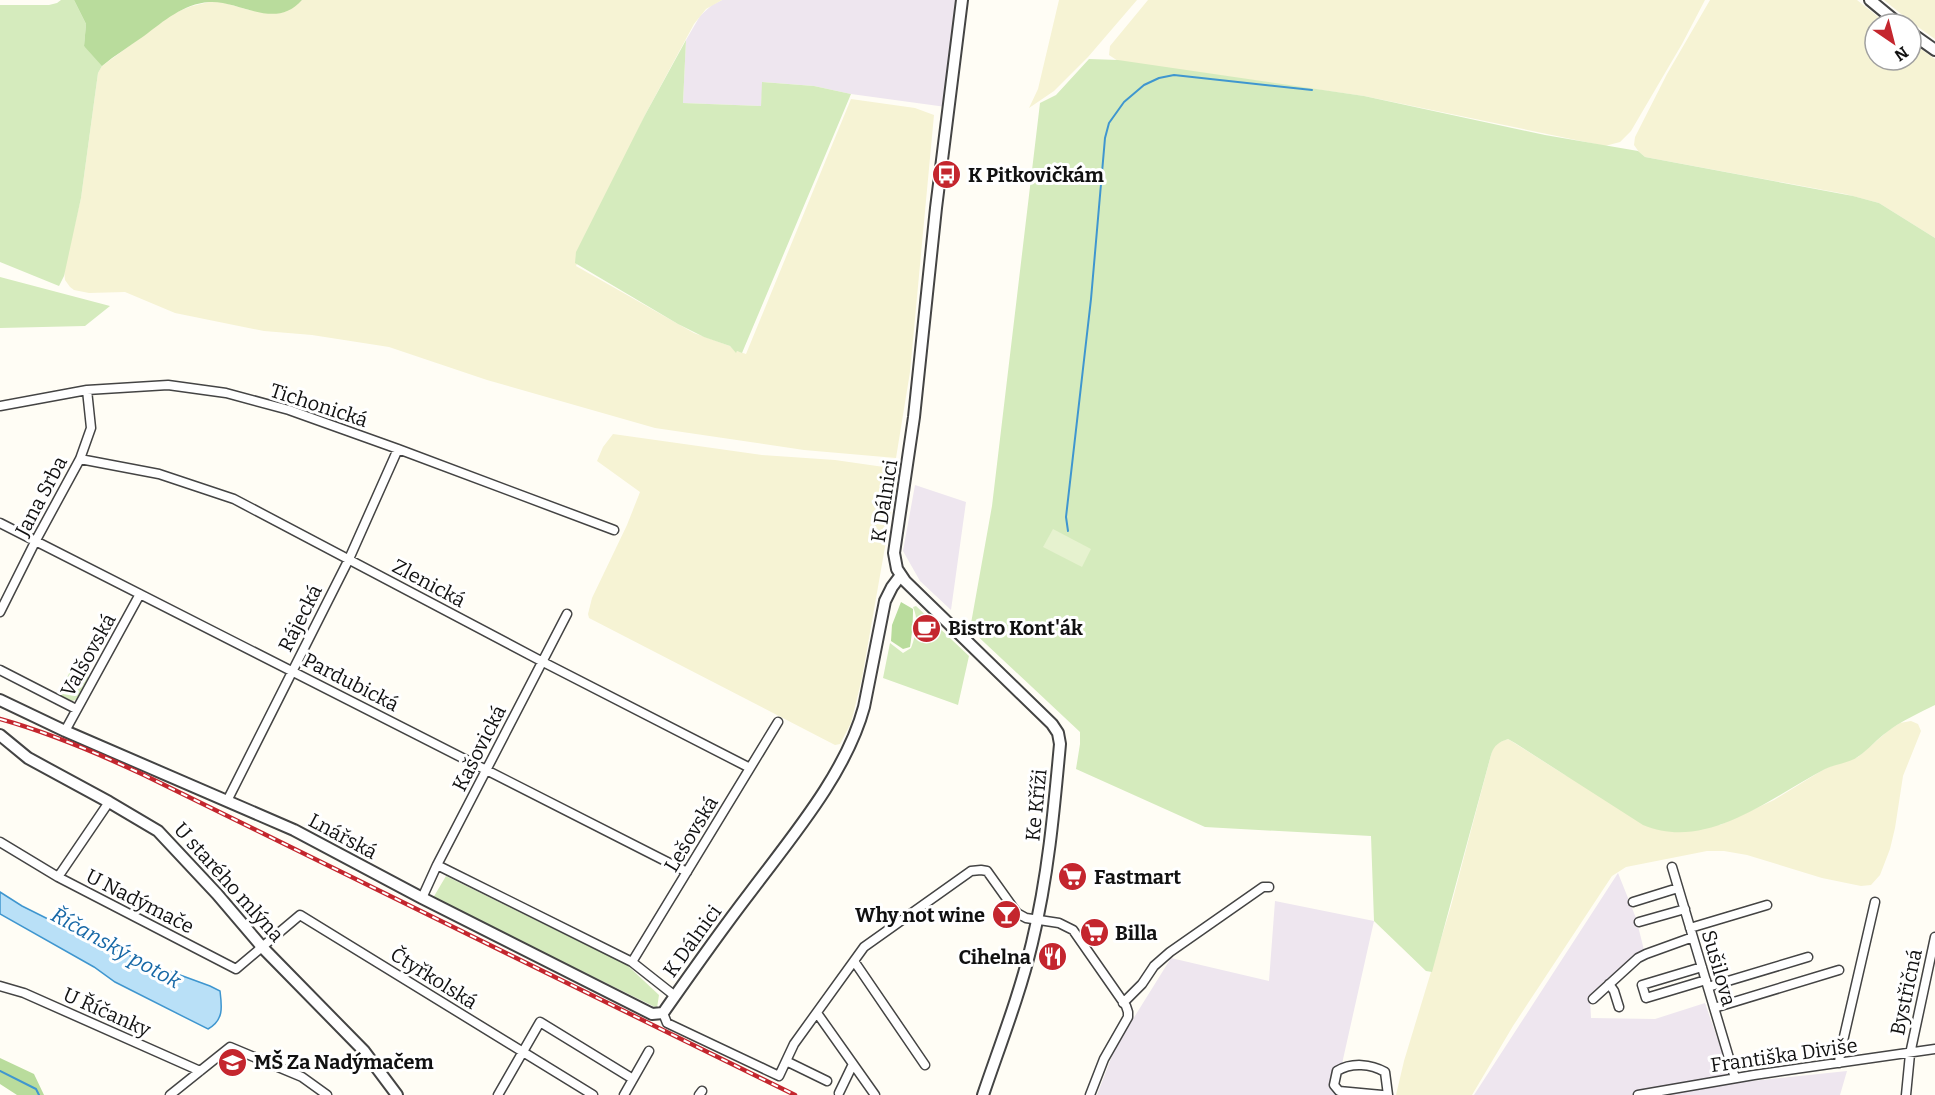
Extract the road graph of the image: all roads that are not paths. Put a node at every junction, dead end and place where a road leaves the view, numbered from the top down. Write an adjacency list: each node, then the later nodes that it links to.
1 (962, 0): 12 (street, K Dálnici)
2 (1870, 0): 3 (street)
3 (1884, 12)
4 (87, 390): 5 (street, Tichonická); 6 (street, Tichonická); 7 (street, Jana Srba)
5 (0, 406)
6 (398, 449): 9 (street, Tichonická); 11 (street, Rájecká)
7 (80, 459): 10 (street, Jana Srba); 11 (street, Zlenická)
8 (0, 522): 10 (street, Pardubická)
9 (614, 530)
10 (36, 540): 13 (street, Pardubická); 14 (street, Jana Srba)
11 (349, 559): 16 (street, Zlenická); 18 (street, Rájecká)
12 (901, 575): 40 (street, Ke Kříži); 54 (street, K Dálnici)
13 (140, 594): 18 (street, Pardubická); 20 (street, Valšovská)
14 (0, 612)
15 (567, 614): 16 (street, Kašovická)
16 (543, 662): 24 (street, Zlenická); 25 (street, Kašovická)
17 (0, 670): 20 (street)
18 (291, 671): 25 (street, Pardubická); 26 (street, Rájecká)
19 (0, 700): 22 (street, Lnářská)
20 (76, 709): 22 (street, Valšovská)
21 (778, 722): 24 (street, Lešovská)
22 (64, 731): 26 (street, Lnářská)
23 (0, 735): 27 (street, U starého mlýna)
24 (750, 768): 31 (street, Lešovská)
25 (487, 770): 29 (street, Kašovická); 31 (street, Pardubická)
26 (227, 801): 35 (street, Lnářská)
27 (109, 802): 32 (street); 45 (street, U starého mlýna)
28 (0, 842): 32 (street, U Nadýmače)
29 (437, 865): 35 (street, Kašovická); 48 (street)
30 (1672, 867): 34 (street, Sušilova)
31 (687, 872): 48 (street, Lešovská)
32 (58, 877): 45 (street, U Nadýmače)
33 (1269, 887): 56 (street)
34 (1678, 888): 36 (street); 39 (street, Sušilova)
35 (422, 898): 59 (street, Lnářská)
36 (1633, 902)
37 (1875, 902): 66 (street)
38 (1767, 905): 42 (street)
39 (1685, 909): 41 (street); 42 (street, Sušilova)
40 (1038, 920): 47 (street); 56 (street); 81 (street, Ke Kříži)
41 (1639, 922)
42 (1690, 928): 43 (street, Sušilova)
43 (1693, 937): 49 (street, Sušilova); 51 (street)
44 (1935, 937): 64 (street, Bystřičná)
45 (263, 948): 63 (street, Čtyřkolská); 76 (street, U starého mlýna)
46 (1808, 957): 52 (street)
47 (854, 961): 60 (street); 68 (street)
48 (632, 962): 54 (street)
49 (1702, 967): 52 (street, Sušilova); 52 (street)
50 (1839, 970): 58 (street)
51 (1609, 984): 55 (street); 57 (street)
52 (1707, 984): 58 (street, Sušilova)
53 (0, 986): 69 (street, U Říčanky)
54 (675, 996): 59 (street, K Dálnici)
55 (1593, 999)
56 (1123, 1003): 82 (street)
57 (1619, 1007)
58 (1714, 1008): 70 (street, Sušilova)
59 (663, 1013): 65 (street)
60 (817, 1013): 65 (street); 67 (street)
61 (1935, 1049): 64 (street, Františka Diviše)
62 (649, 1051): 71 (street)
63 (522, 1052): 71 (street); 77 (street); 78 (street, Čtyřkolská)
64 (1910, 1054): 66 (street, Františka Diviše); 86 (street, Bystřičná)
65 (786, 1061): 72 (street)
66 (1839, 1063): 70 (street, Františka Diviše)
67 (853, 1065): 73 (street); 80 (street)
68 (925, 1065)
69 (200, 1071): 74 (street); 75 (street)
70 (1735, 1078): 85 (street, Františka Diviše)
71 (633, 1079): 79 (street)
72 (827, 1081)
73 (839, 1093)
74 (170, 1095)
75 (327, 1095)
76 (397, 1095)
77 (498, 1095)
78 (593, 1095)
79 (624, 1095)
80 (875, 1095)
81 (983, 1095)
82 (1090, 1095)
83 (1382, 1095): 84 (street)
84 (1388, 1095)
85 (1638, 1095)
86 (1906, 1095)

